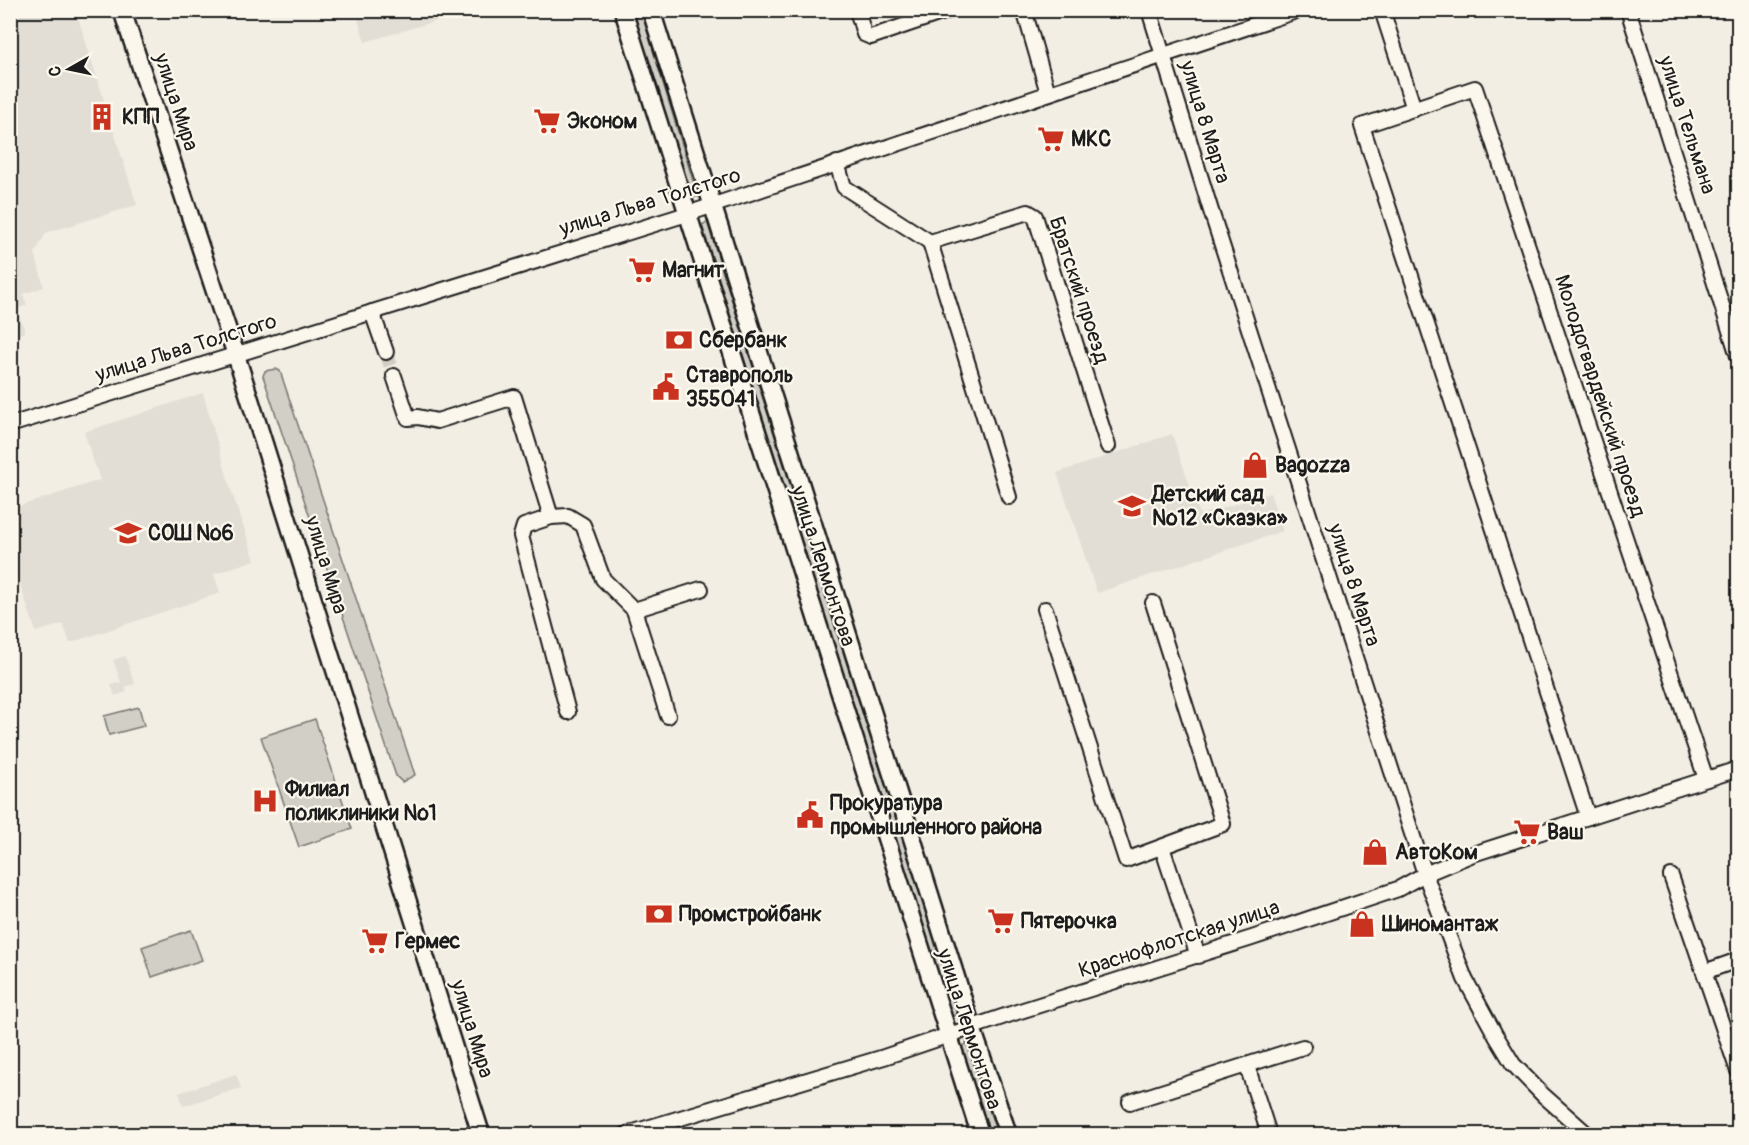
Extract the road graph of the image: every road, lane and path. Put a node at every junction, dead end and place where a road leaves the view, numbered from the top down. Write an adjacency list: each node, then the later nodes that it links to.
1 (122, 10): 20 (main road, улица Мира)
2 (623, 10): 16 (main road, улица Лермонтова)
3 (651, 10): 15 (main road, улица Лермонтова)
4 (857, 10): 5 (street)
5 (950, 10)
6 (1024, 10): 12 (street)
7 (1149, 10): 11 (street, улица 8 Марта)
8 (1299, 10): 11 (street, улица Льва Толстого)
9 (1383, 10): 13 (street)
10 (1628, 10): 21 (street, улица Тельмана)
11 (1162, 55): 12 (street, улица Льва Толстого); 37 (street, улица 8 Марта)
12 (1048, 93): 14 (street, улица Льва Толстого)
13 (1414, 109): 34 (street, Молодогвардейский проезд); 35 (street, Молодогвардейский проезд)
14 (837, 163): 15 (street, улица Льва Толстого); 17 (street)
15 (712, 206): 16 (street, улица Льва Толстого); 42 (main road, улица Лермонтова)
16 (687, 214): 18 (street, улица Льва Толстого); 43 (main road, улица Лермонтова)
17 (930, 242): 24 (street, Братский проезд); 25 (street)
18 (372, 312): 19 (street); 20 (street, улица Льва Толстого)
19 (386, 352)
20 (236, 355): 23 (street, улица Льва Толстого); 48 (main road, улица Мира)
21 (1738, 356)
22 (394, 376): 26 (street)
23 (10, 425)
24 (1108, 446)
25 (1009, 497)
26 (551, 517): 30 (street); 31 (street)
27 (702, 589): 30 (street)
28 (1153, 603): 36 (street)
29 (1045, 609): 36 (street)
30 (634, 610): 32 (street)
31 (568, 712)
32 (668, 716)
33 (1738, 769): 34 (street, Краснофлотская улица)
34 (1706, 779): 35 (street, Краснофлотская улица)
35 (1588, 817): 37 (street, Краснофлотская улица)
36 (1162, 847): 39 (street)
37 (1425, 874): 39 (street, Краснофлотская улица); 53 (street, улица 8 Марта)
38 (1671, 876): 41 (street)
39 (1198, 956): 42 (street, Краснофлотская улица)
40 (1738, 960): 41 (street)
41 (1704, 972): 46 (street)
42 (972, 1028): 43 (street, Краснофлотская улица); 51 (main road, улица Лермонтова)
43 (947, 1035): 49 (street, Краснофлотская улица); 50 (main road, улица Лермонтова)
44 (1303, 1047): 45 (street)
45 (1247, 1066): 47 (street); 52 (street)
46 (1738, 1071)
47 (1130, 1102)
48 (482, 1134)
49 (627, 1134)
50 (980, 1134)
51 (1008, 1134)
52 (1269, 1134)
53 (1587, 1134)

